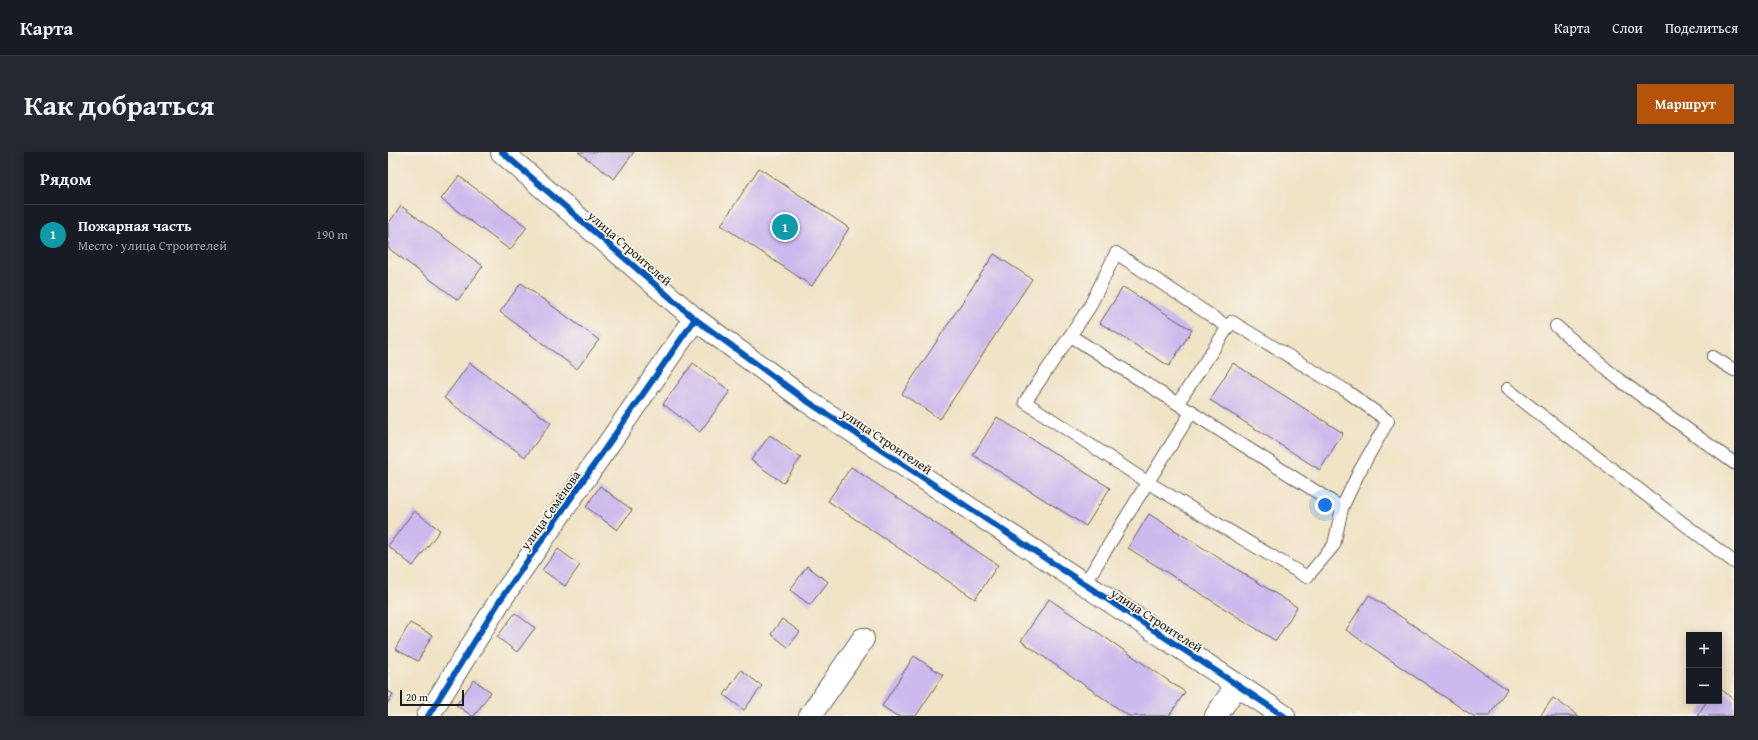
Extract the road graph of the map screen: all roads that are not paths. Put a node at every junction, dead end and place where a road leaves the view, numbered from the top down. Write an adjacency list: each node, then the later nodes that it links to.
1 (502, 152): 2 (street, улица Строителей)
2 (695, 319): 15 (street, улица Строителей); 18 (street, улица Семёнова)
3 (1556, 326): 11 (lane)
4 (1228, 327): 5 (lane); 9 (lane); 13 (lane)
5 (1071, 336): 9 (lane); 12 (lane)
6 (1713, 356): 7 (lane)
7 (1734, 370)
8 (1507, 389): 14 (lane)
9 (1178, 403): 10 (lane)
10 (1192, 411): 12 (lane); 13 (lane)
11 (1734, 463)
12 (1147, 482): 13 (lane); 15 (lane)
13 (1342, 508)
14 (1733, 558)
15 (1084, 585): 17 (street, улица Строителей)
16 (863, 639): 19 (street)
17 (1237, 685): 20 (street); 21 (street, улица Строителей)
18 (428, 716)
19 (810, 716)
20 (1216, 716)
21 (1284, 716)

